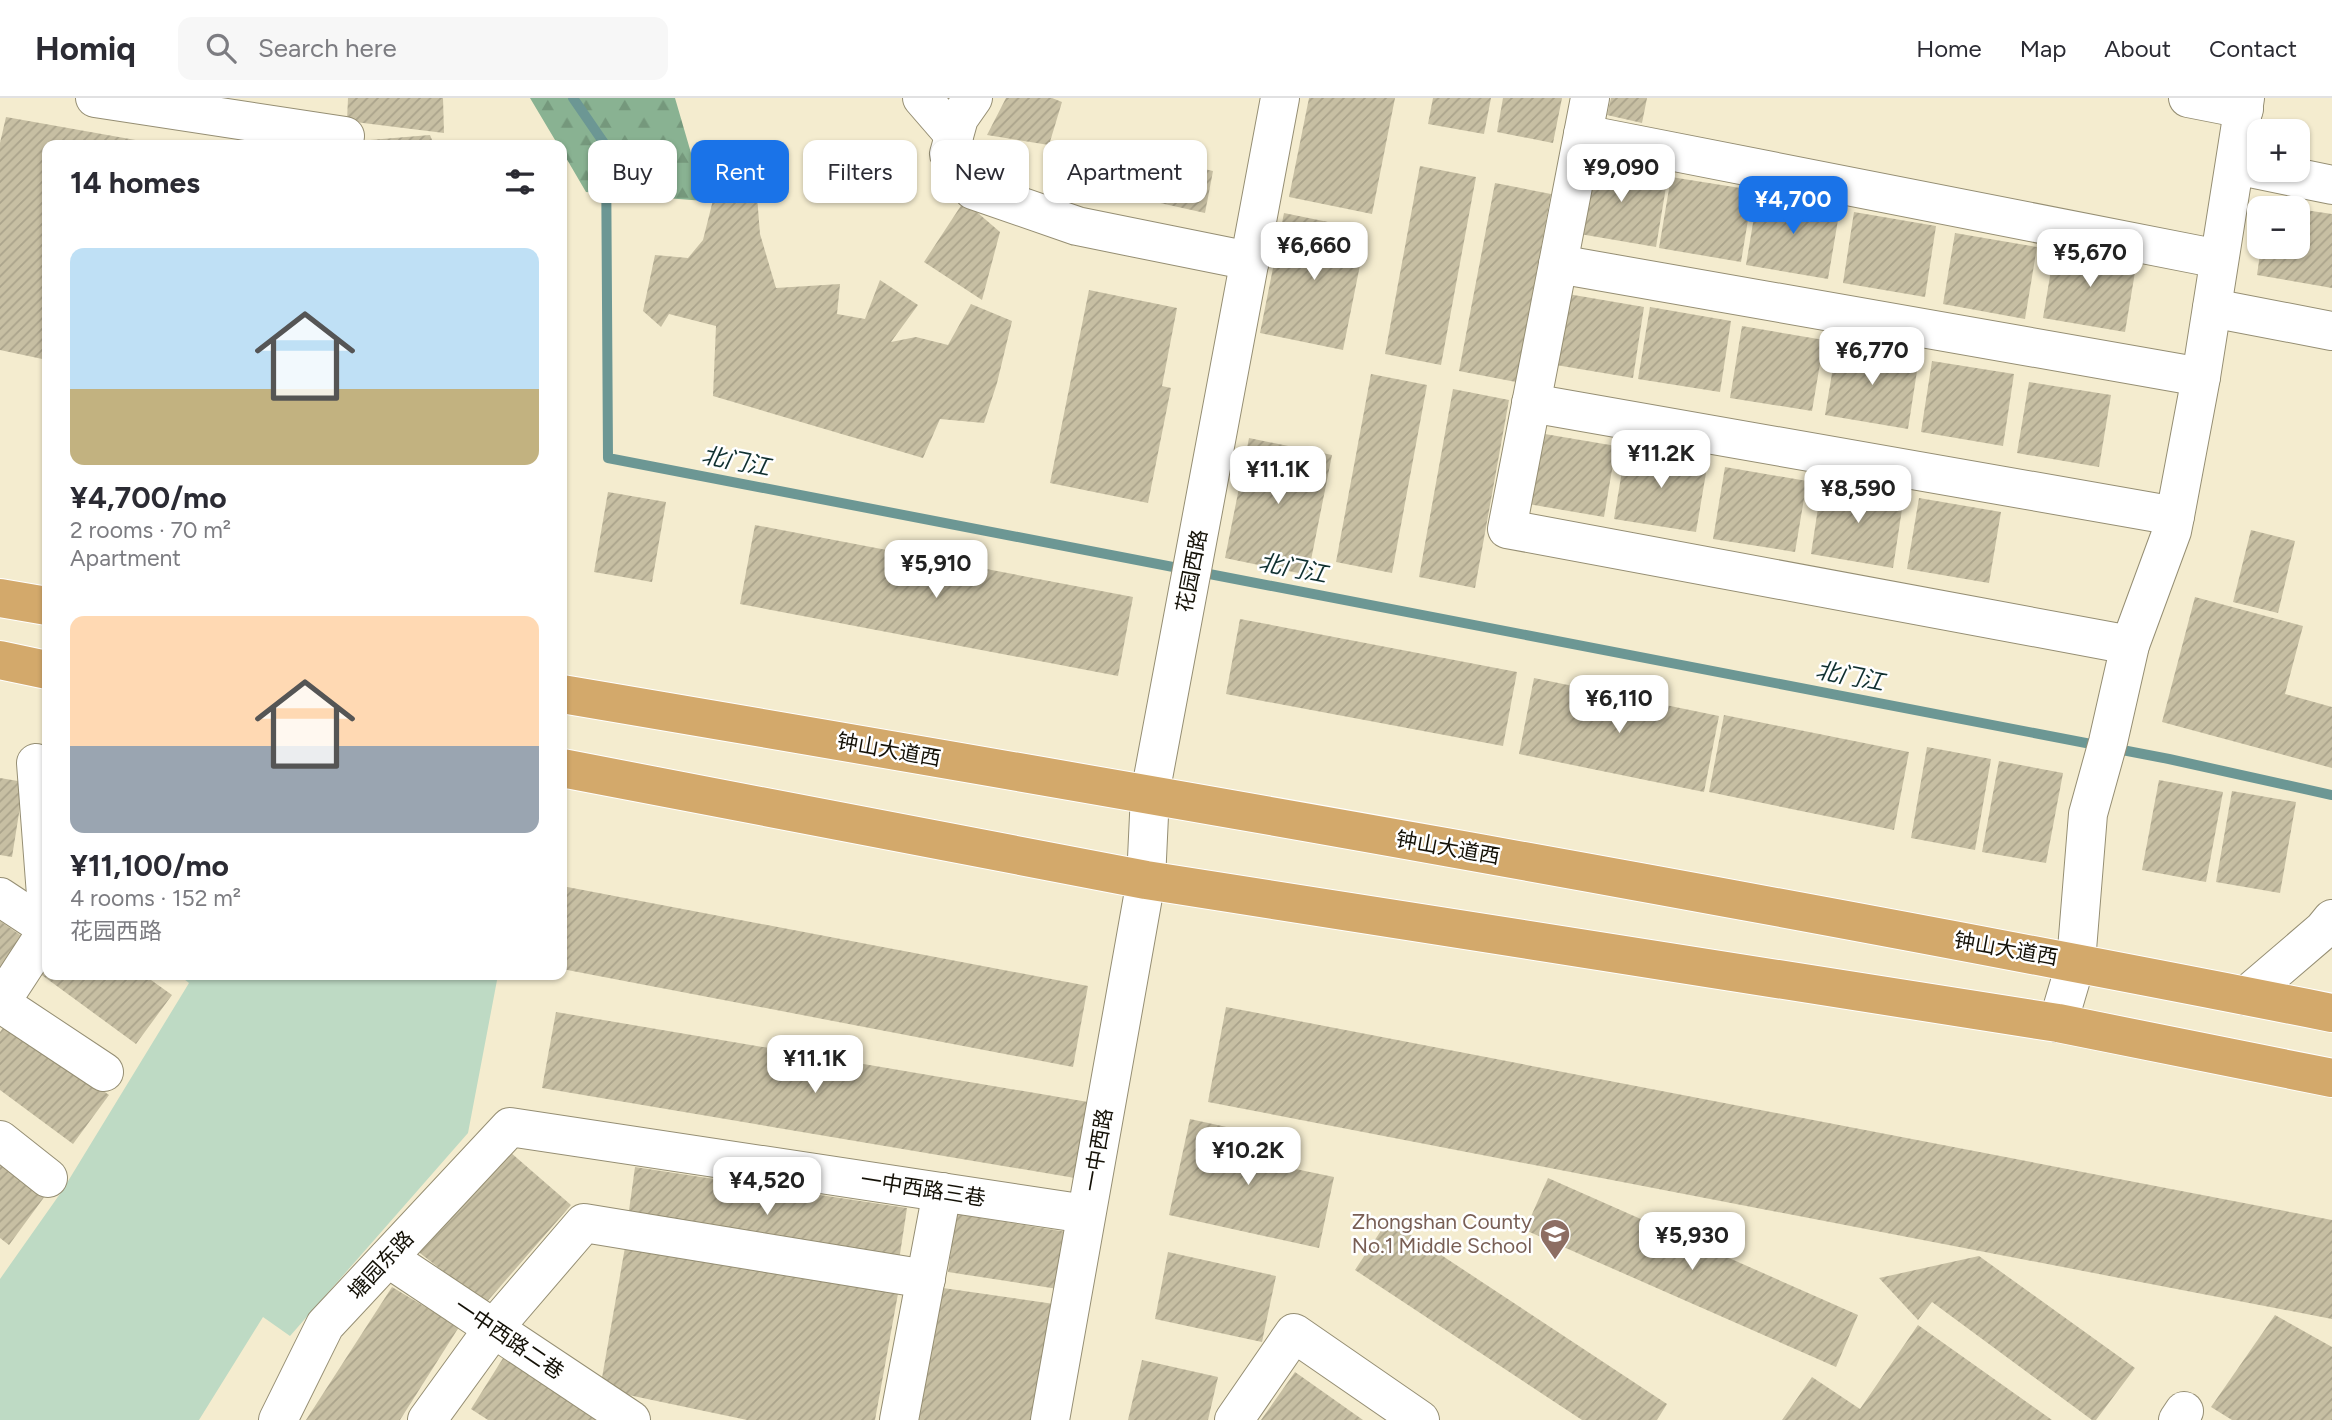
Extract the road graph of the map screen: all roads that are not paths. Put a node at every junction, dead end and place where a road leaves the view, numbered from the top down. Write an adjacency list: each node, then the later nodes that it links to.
1 (95, 98): 9 (street)
2 (922, 98): 8 (street)
3 (973, 98): 8 (street)
4 (1280, 98): 13 (street, 花园西路)
5 (2188, 98): 6 (street)
6 (2245, 103): 10 (street)
7 (1586, 116): 12 (street); 14 (street)
8 (954, 135): 13 (street)
9 (344, 140)
10 (2235, 165): 11 (street); 12 (street)
11 (2332, 185)
12 (2219, 258): 15 (street)
13 (1250, 261): 28 (street, 花园西路)
14 (1558, 264): 17 (street); 18 (street)
15 (2212, 308): 16 (street); 17 (street)
16 (2332, 331)
17 (2201, 377): 19 (street)
18 (1531, 402): 19 (street); 22 (street)
19 (2175, 516): 22 (street)
20 (0, 598): 21 (highway)
21 (42, 605)
22 (2130, 645): 35 (street)
23 (0, 660): 24 (highway)
24 (42, 669)
25 (567, 695): 28 (highway, 钟山大道西)
26 (36, 763): 29 (street)
27 (567, 769): 30 (highway)
28 (1150, 794): 30 (street, 花园西路); 35 (highway, 钟山大道西)
29 (42, 842)
30 (1146, 880): 39 (highway); 46 (street, 一中西路)
31 (0, 897): 33 (street)
32 (2332, 919): 36 (street)
33 (42, 926)
34 (42, 938): 37 (street)
35 (2076, 962): 36 (highway, 钟山大道西); 39 (street)
36 (2246, 996): 38 (highway, 钟山大道西)
37 (0, 1003): 40 (street)
38 (2332, 1013)
39 (2058, 1023): 41 (highway)
40 (104, 1072)
41 (2332, 1078)
42 (510, 1127): 45 (street, 一中西路三巷); 47 (street, 塘园东路)
43 (0, 1140): 44 (street)
44 (48, 1178)
45 (942, 1192): 46 (street, 一中西路三巷); 48 (street)
46 (1086, 1214): 54 (street, 一中西路)
47 (388, 1258): 49 (street, 一中西路二巷); 50 (street, 塘园东路)
48 (926, 1279): 49 (street); 53 (street)
49 (493, 1329): 51 (street); 52 (street, 一中西路二巷)
50 (278, 1420)
51 (427, 1420)
52 (631, 1420)
53 (899, 1420)
54 (1050, 1420)
55 (1234, 1420): 56 (street)
56 (1420, 1420)

